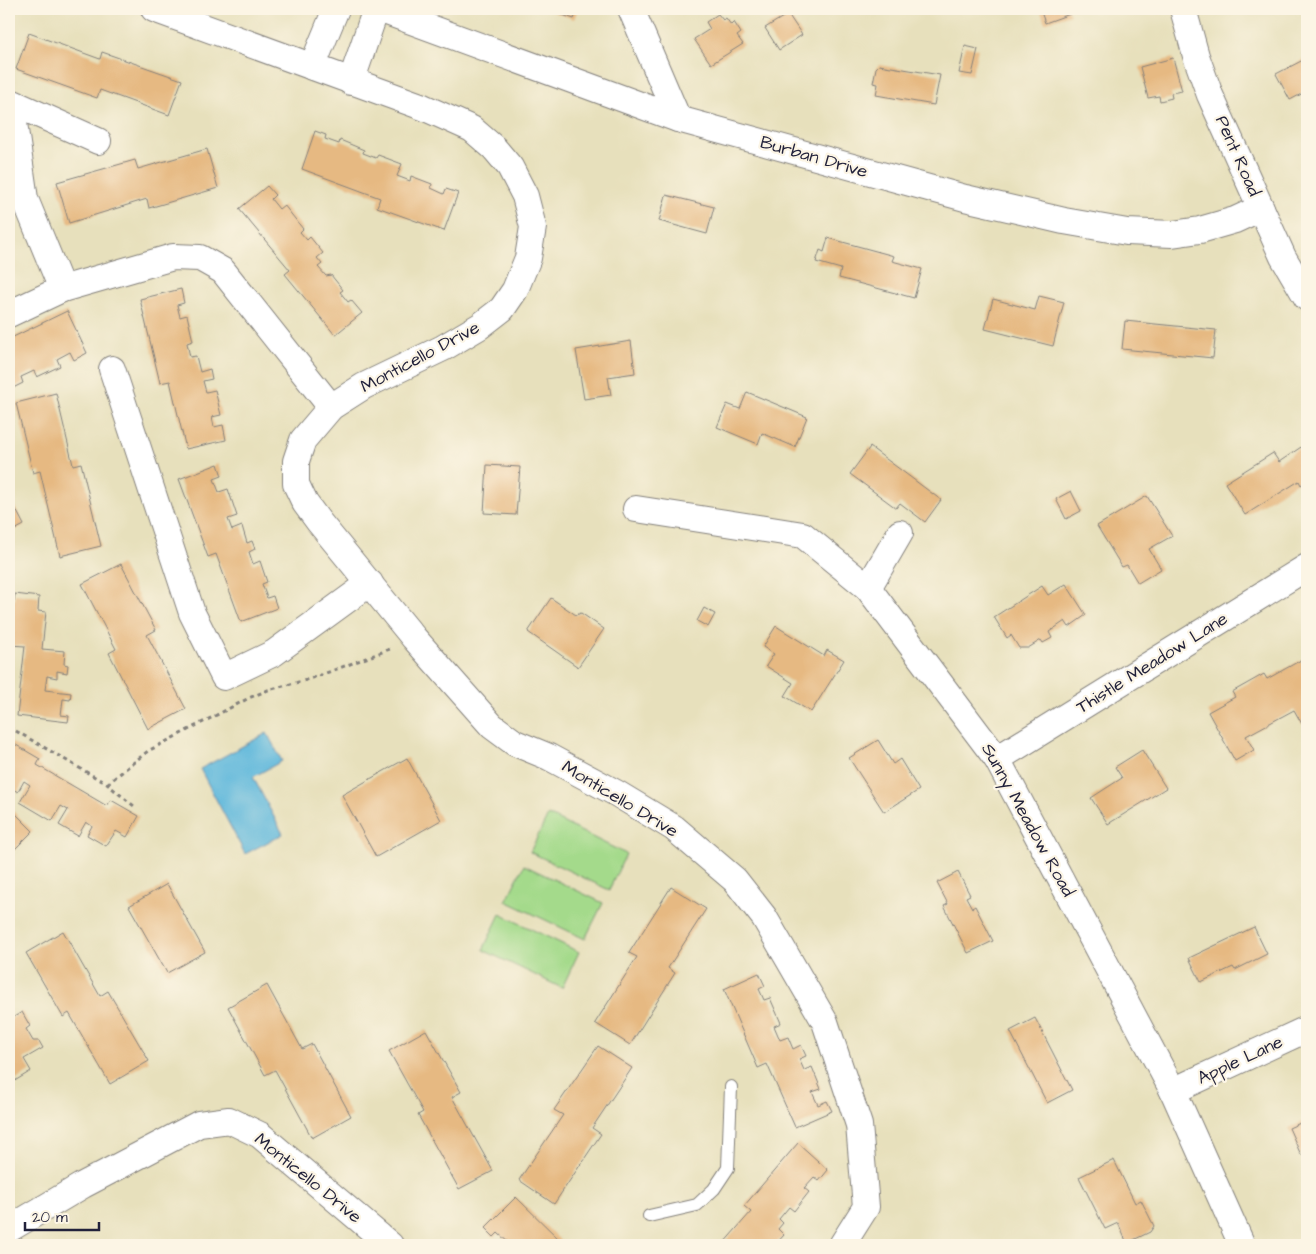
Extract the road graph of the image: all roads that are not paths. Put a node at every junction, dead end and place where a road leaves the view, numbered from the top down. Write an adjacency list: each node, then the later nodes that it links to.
1 (154, 9): 6 (street, Monticello Drive)
2 (336, 9): 6 (street)
3 (377, 9): 7 (street); 8 (street, Burban Drive)
4 (631, 9): 8 (street)
5 (1183, 9): 11 (street, Pent Road)
6 (312, 67): 7 (street, Monticello Drive)
7 (351, 82): 16 (street, Monticello Drive)
8 (678, 119): 11 (street, Burban Drive)
9 (98, 141): 10 (street)
10 (17, 203): 12 (street)
11 (1261, 208): 13 (street, Pent Road)
12 (62, 289): 14 (street); 16 (street)
13 (1307, 298)
14 (9, 314)
15 (112, 370): 20 (street)
16 (331, 407): 20 (street, Monticello Drive)
17 (636, 508): 21 (street, Sunny Meadow Road)
18 (900, 533): 21 (street)
19 (1307, 567): 22 (street, Thistle Meadow Lane)
20 (370, 583): 29 (street, Monticello Drive)
21 (868, 588): 22 (street, Sunny Meadow Road)
22 (998, 759): 25 (street, Sunny Meadow Road)
23 (1307, 1029): 25 (street, Apple Lane)
24 (731, 1087): 26 (lane)
25 (1174, 1091): 30 (street, Sunny Meadow Road)
26 (649, 1216)
27 (9, 1229): 28 (street, Monticello Drive)
28 (390, 1245)
29 (842, 1245)
30 (1242, 1245)

